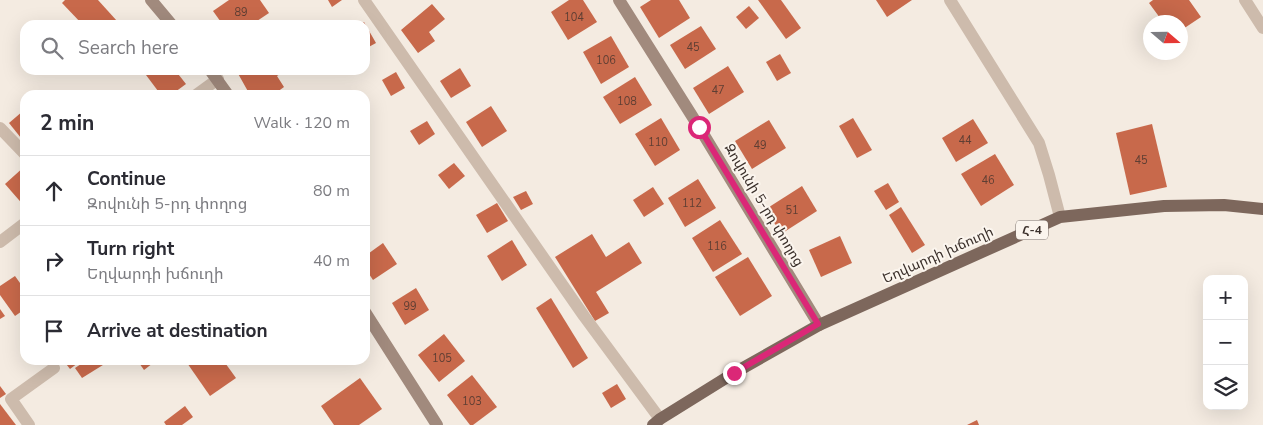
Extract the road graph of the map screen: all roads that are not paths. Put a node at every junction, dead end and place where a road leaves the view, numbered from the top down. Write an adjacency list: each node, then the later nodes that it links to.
1 (151, 0): 6 (street)
2 (364, 0): 21 (street)
3 (618, 0): 19 (street, Զովունի 5-րդ փողոց)
4 (950, 0): 15 (street)
5 (1245, 0): 7 (street)
6 (168, 20)
7 (1263, 28)
8 (213, 75): 10 (street)
9 (215, 75): 11 (street)
10 (200, 90)
11 (225, 90)
12 (0, 128): 13 (street)
13 (20, 149)
14 (1263, 209): 15 (main road, Եղվարդի խճուղի / Հ-4)
15 (1060, 217): 19 (main road, Եղվարդի խճուղի / Հ-4)
16 (20, 227): 17 (street)
17 (0, 242)
18 (370, 320): 23 (street)
19 (818, 324): 21 (main road, Եղվարդի խճուղի / Հ-4)
20 (54, 368): 22 (street)
21 (656, 422)
22 (28, 425)
23 (436, 425)

